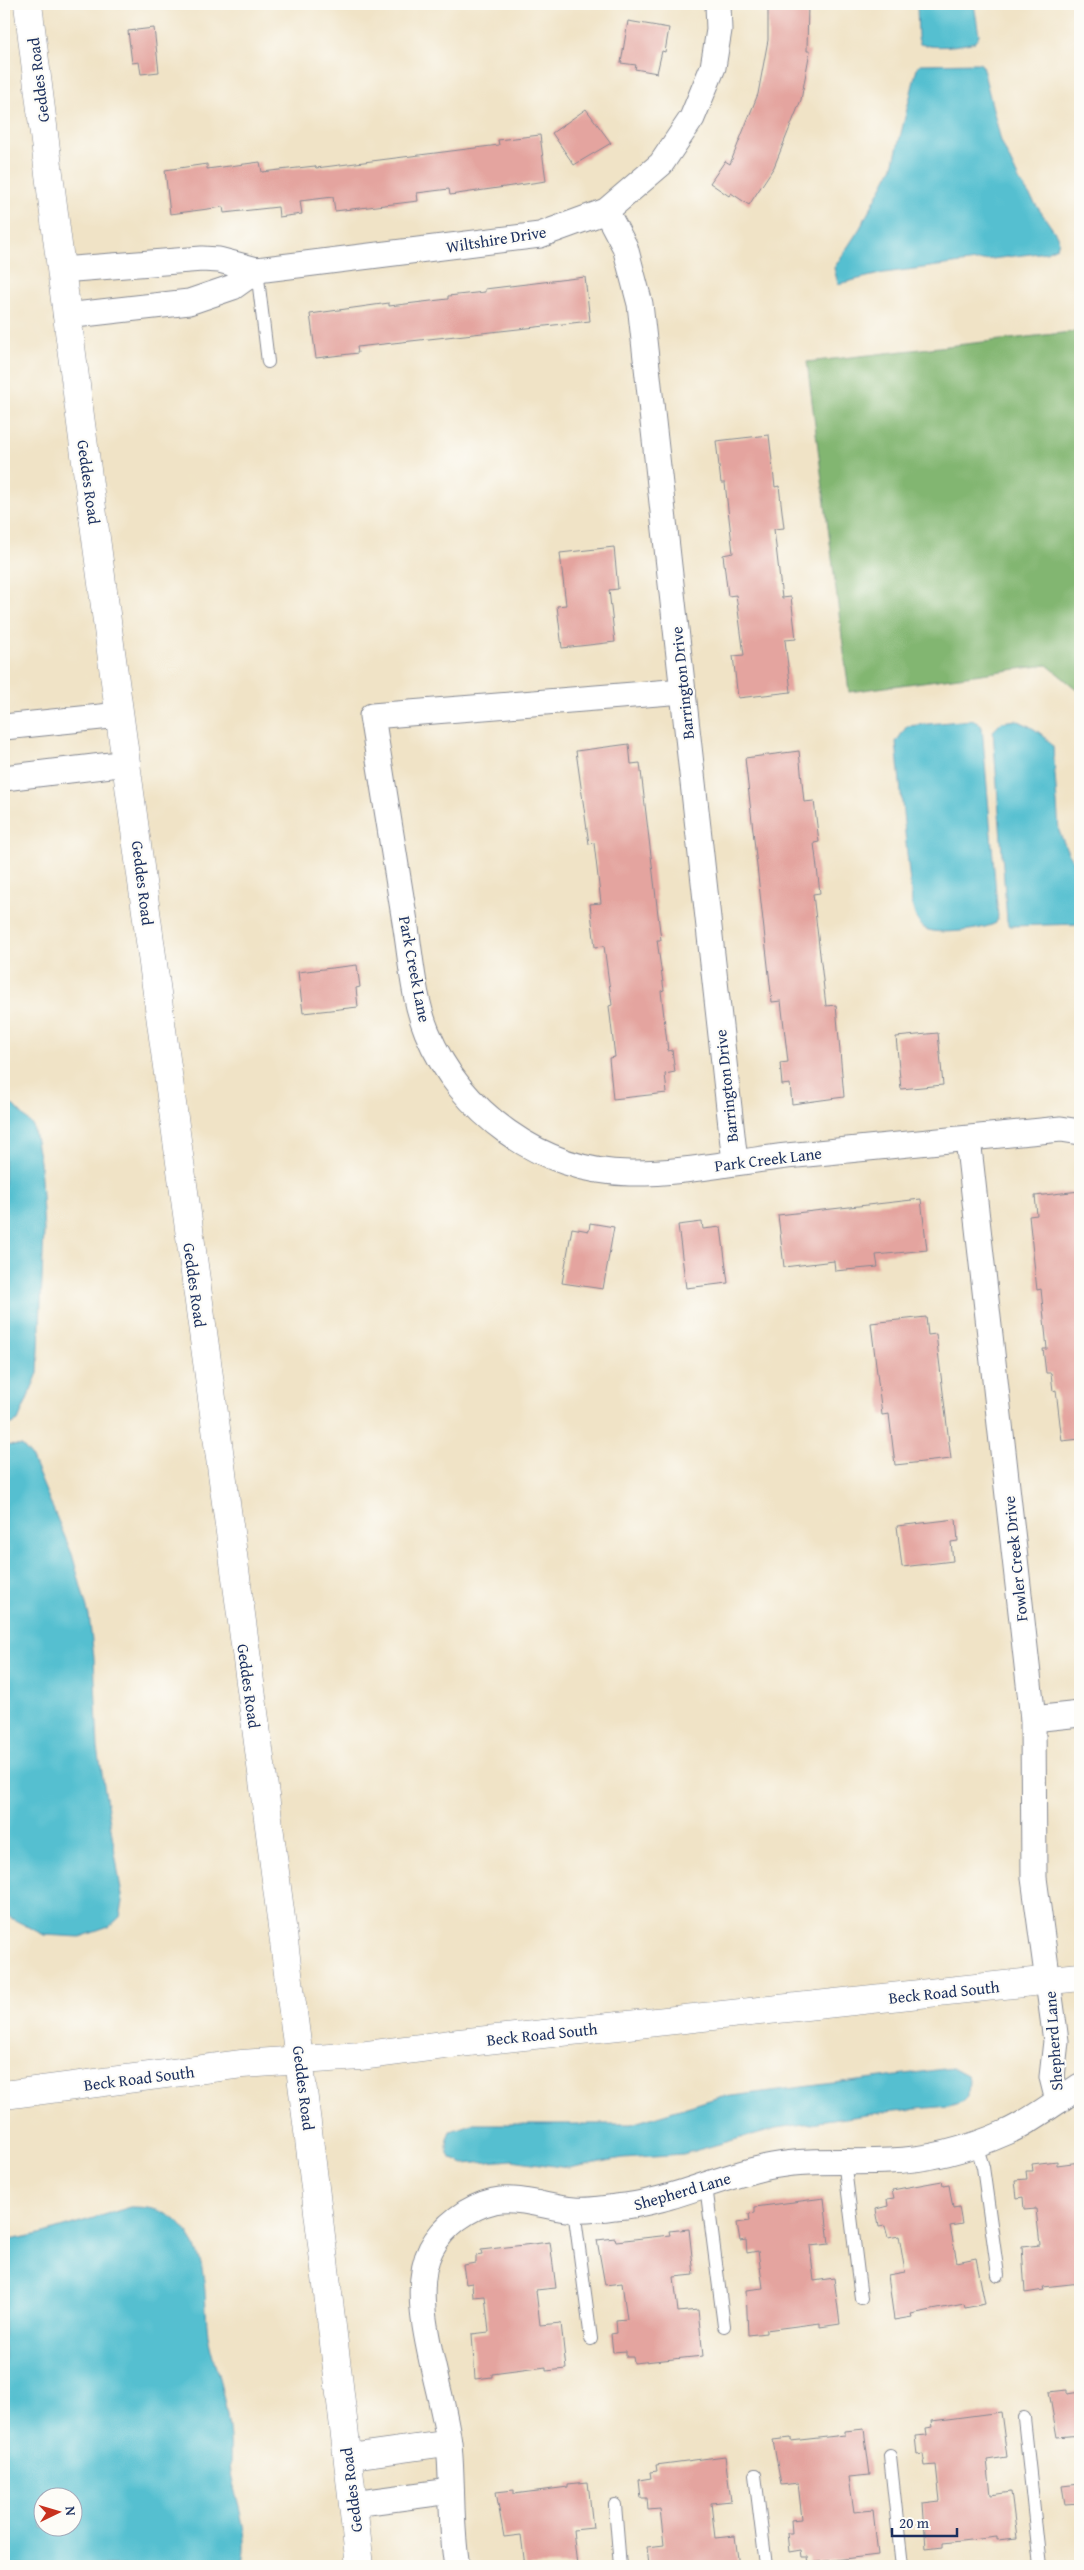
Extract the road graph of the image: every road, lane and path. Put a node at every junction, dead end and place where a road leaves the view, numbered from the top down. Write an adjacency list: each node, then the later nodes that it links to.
1 (28, 4): 4 (main road, Geddes Road)
2 (718, 4): 3 (street, Wiltshire Drive)
3 (606, 211): 5 (street, Wiltshire Drive); 8 (street, Barrington Drive)
4 (61, 270): 5 (street, Wiltshire Drive); 6 (main road, Geddes Road)
5 (256, 270): 6 (street, Wiltshire Drive); 7 (lane)
6 (66, 316): 9 (main road, Geddes Road)
7 (268, 362)
8 (683, 691): 15 (street, Barrington Drive); 15 (street, Park Creek Lane)
9 (120, 715): 10 (street); 11 (main road, Geddes Road)
10 (4, 727)
11 (127, 763): 12 (street); 20 (main road, Geddes Road)
12 (4, 778)
13 (1080, 1132): 14 (street, Park Creek Lane)
14 (968, 1139): 15 (street, Park Creek Lane); 17 (street, Fowler Creek Drive)
15 (735, 1162)
16 (1080, 1714): 17 (street)
17 (1033, 1720): 19 (street, Fowler Creek Drive)
18 (1080, 1976): 19 (main road, Beck Road South)
19 (1048, 1980): 20 (main road, Beck Road South); 23 (street, Shepherd Lane)
20 (300, 2060): 22 (main road, Beck Road South); 35 (main road, Geddes Road)
21 (1080, 2086): 23 (street, Shepherd Lane)
22 (4, 2095)
23 (1069, 2105): 24 (street, Shepherd Lane)
24 (976, 2144): 25 (street, Shepherd Lane); 28 (lane)
25 (844, 2160): 26 (street, Shepherd Lane); 29 (lane)
26 (706, 2186): 27 (street, Shepherd Lane); 30 (lane)
27 (574, 2210): 31 (lane); 33 (street, Shepherd Lane)
28 (998, 2275)
29 (862, 2298)
30 (724, 2326)
31 (591, 2340)
32 (1024, 2418): 45 (lane)
33 (449, 2443): 35 (street); 37 (street, Shepherd Lane)
34 (890, 2456): 44 (lane)
35 (347, 2457): 38 (main road, Geddes Road)
36 (755, 2475): 43 (lane)
37 (451, 2491): 38 (street); 41 (street, Shepherd Lane)
38 (353, 2504): 40 (main road, Geddes Road)
39 (615, 2505): 42 (lane)
40 (360, 2566)
41 (457, 2566)
42 (620, 2566)
43 (766, 2566)
44 (902, 2566)
45 (1040, 2566)

